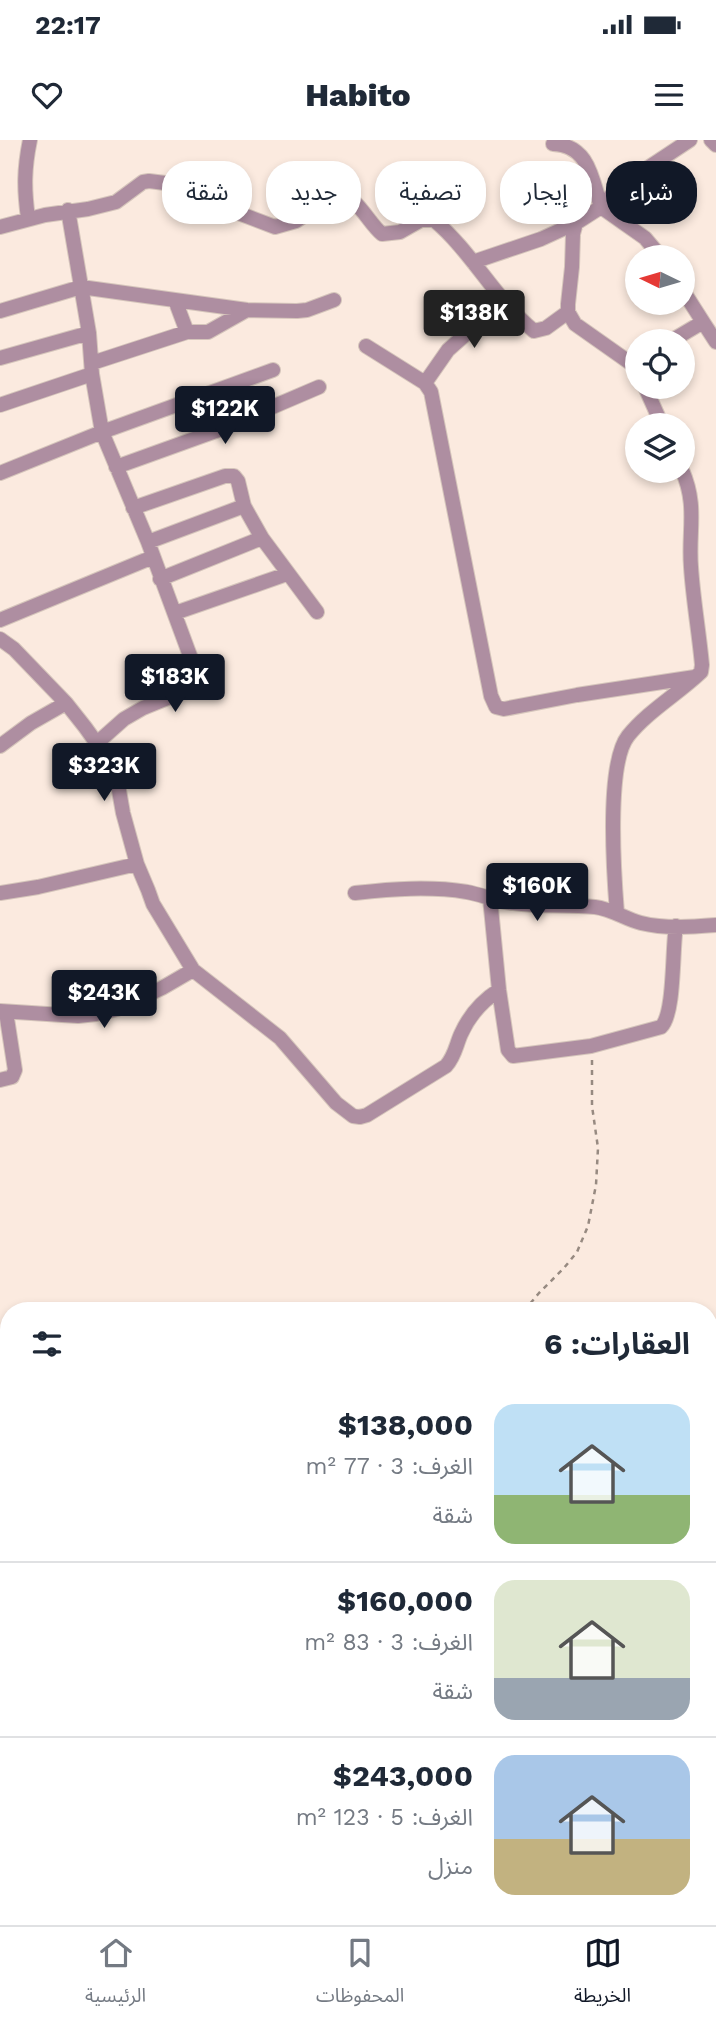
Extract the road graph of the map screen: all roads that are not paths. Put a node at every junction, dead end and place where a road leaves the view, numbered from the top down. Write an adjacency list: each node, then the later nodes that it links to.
1 (30, 140): 9 (street)
2 (690, 140): 6 (street)
3 (711, 140): 5 (street)
4 (553, 144): 6 (street)
5 (716, 145)
6 (601, 207): 8 (street); 13 (street)
7 (68, 210): 9 (street); 14 (street); 15 (street)
8 (592, 213)
9 (28, 218): 12 (street)
10 (574, 224): 14 (street)
11 (576, 224): 22 (street)
12 (0, 227)
13 (651, 245)
14 (473, 262): 18 (street)
15 (80, 288): 16 (street); 21 (street); 26 (street)
16 (175, 300): 20 (street); 25 (street)
17 (334, 300): 20 (street)
18 (507, 304): 22 (street); 33 (street)
19 (695, 308): 23 (street)
20 (247, 310): 25 (street)
21 (0, 312)
22 (568, 312): 30 (street)
23 (704, 322): 24 (street); 27 (street)
24 (692, 329)
25 (187, 332): 31 (street)
26 (89, 333): 29 (street); 31 (street)
27 (716, 341)
28 (366, 346): 33 (street)
29 (0, 358)
30 (625, 359)
31 (92, 369): 35 (street); 36 (street)
32 (274, 370): 36 (street)
33 (425, 383): 51 (street)
34 (319, 387): 37 (street)
35 (0, 405)
36 (102, 432): 37 (street); 38 (street)
37 (116, 467): 41 (street)
38 (0, 473)
39 (688, 483): 51 (street)
40 (244, 506): 41 (street); 42 (street); 43 (street)
41 (133, 508): 43 (street)
42 (262, 538): 45 (street); 46 (street)
43 (148, 542): 44 (street)
44 (153, 557): 46 (street); 49 (street)
45 (287, 574): 47 (street); 48 (street)
46 (160, 579): 48 (street)
47 (317, 612)
48 (175, 613): 53 (street)
49 (0, 620)
50 (0, 639): 52 (street)
51 (695, 677): 59 (street)
52 (66, 703): 53 (street); 54 (street)
53 (97, 743): 55 (street)
54 (0, 746)
55 (137, 864): 56 (street); 62 (street)
56 (0, 893)
57 (355, 893): 58 (street)
58 (490, 898): 59 (street); 63 (street)
59 (617, 913): 61 (street)
60 (716, 925): 61 (street)
61 (676, 926): 63 (street)
62 (193, 970): 63 (street); 64 (street)
63 (499, 990)
64 (3, 1011): 65 (street)
65 (0, 1080)

